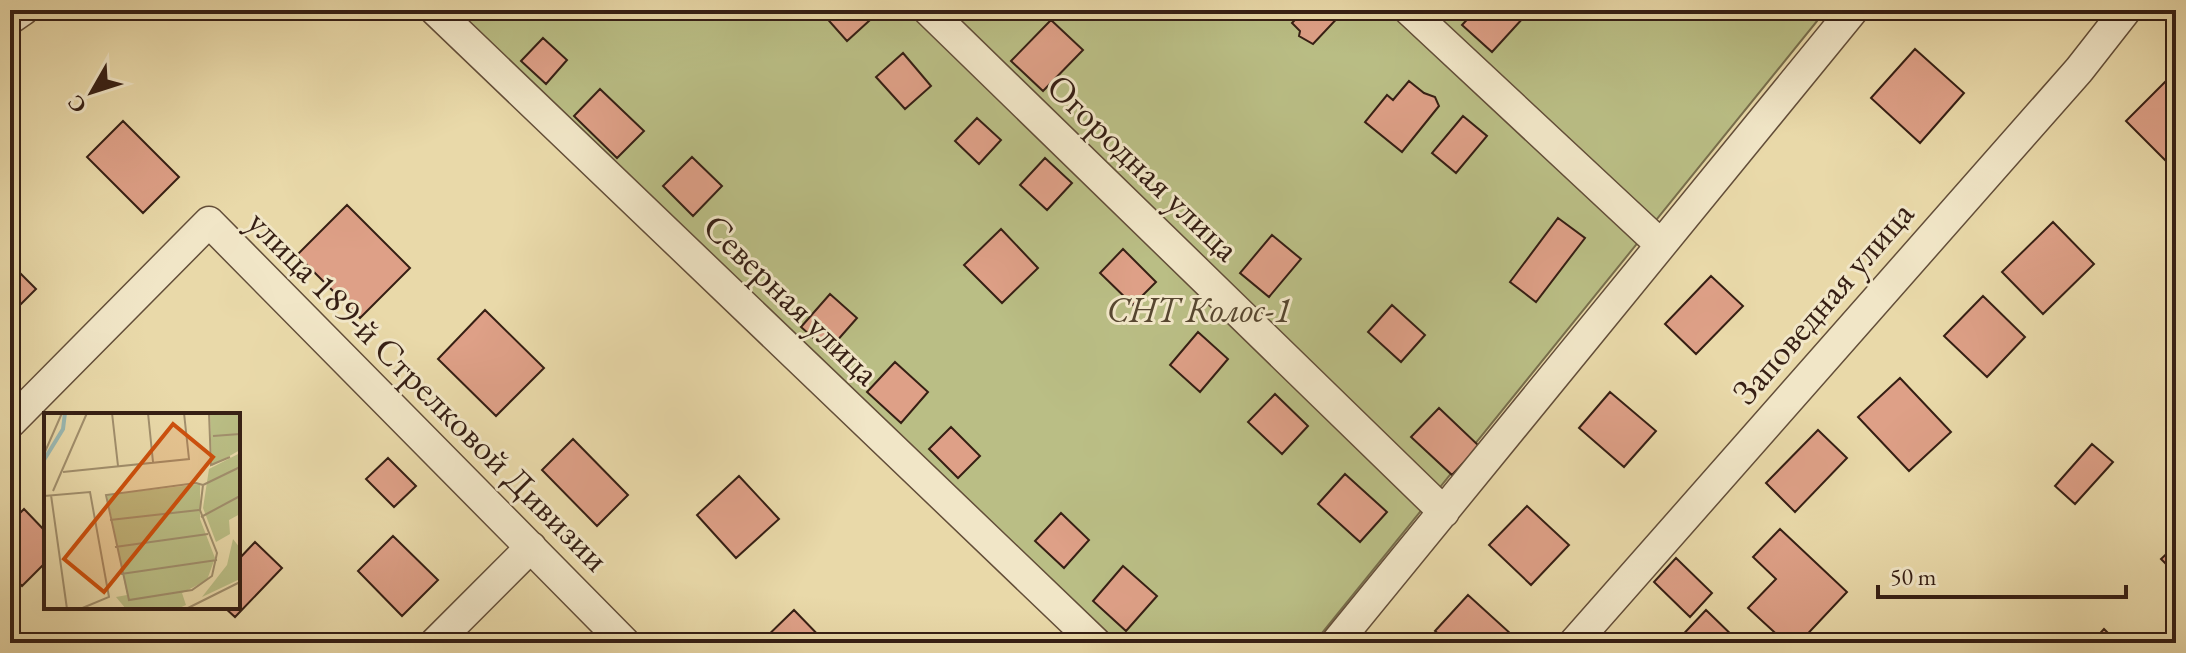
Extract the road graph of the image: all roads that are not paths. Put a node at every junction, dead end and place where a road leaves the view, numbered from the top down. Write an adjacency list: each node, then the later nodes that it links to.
1 (23, 10): 7 (street)
2 (435, 10): 14 (street, Северная улица)
3 (928, 10): 10 (street, Огородная улица)
4 (1409, 10): 8 (street)
5 (1853, 10): 8 (street)
6 (2126, 10): 16 (street, Заповедная улица)
7 (10, 19)
8 (1661, 245): 10 (street)
9 (10, 423): 11 (street, улица 189-й Стрелковой Дивизии)
10 (1444, 512): 15 (street)
11 (531, 547): 12 (street); 13 (street, улица 189-й Стрелковой Дивизии)
12 (435, 643)
13 (625, 643)
14 (1096, 643)
15 (1336, 643)
16 (1574, 643)

